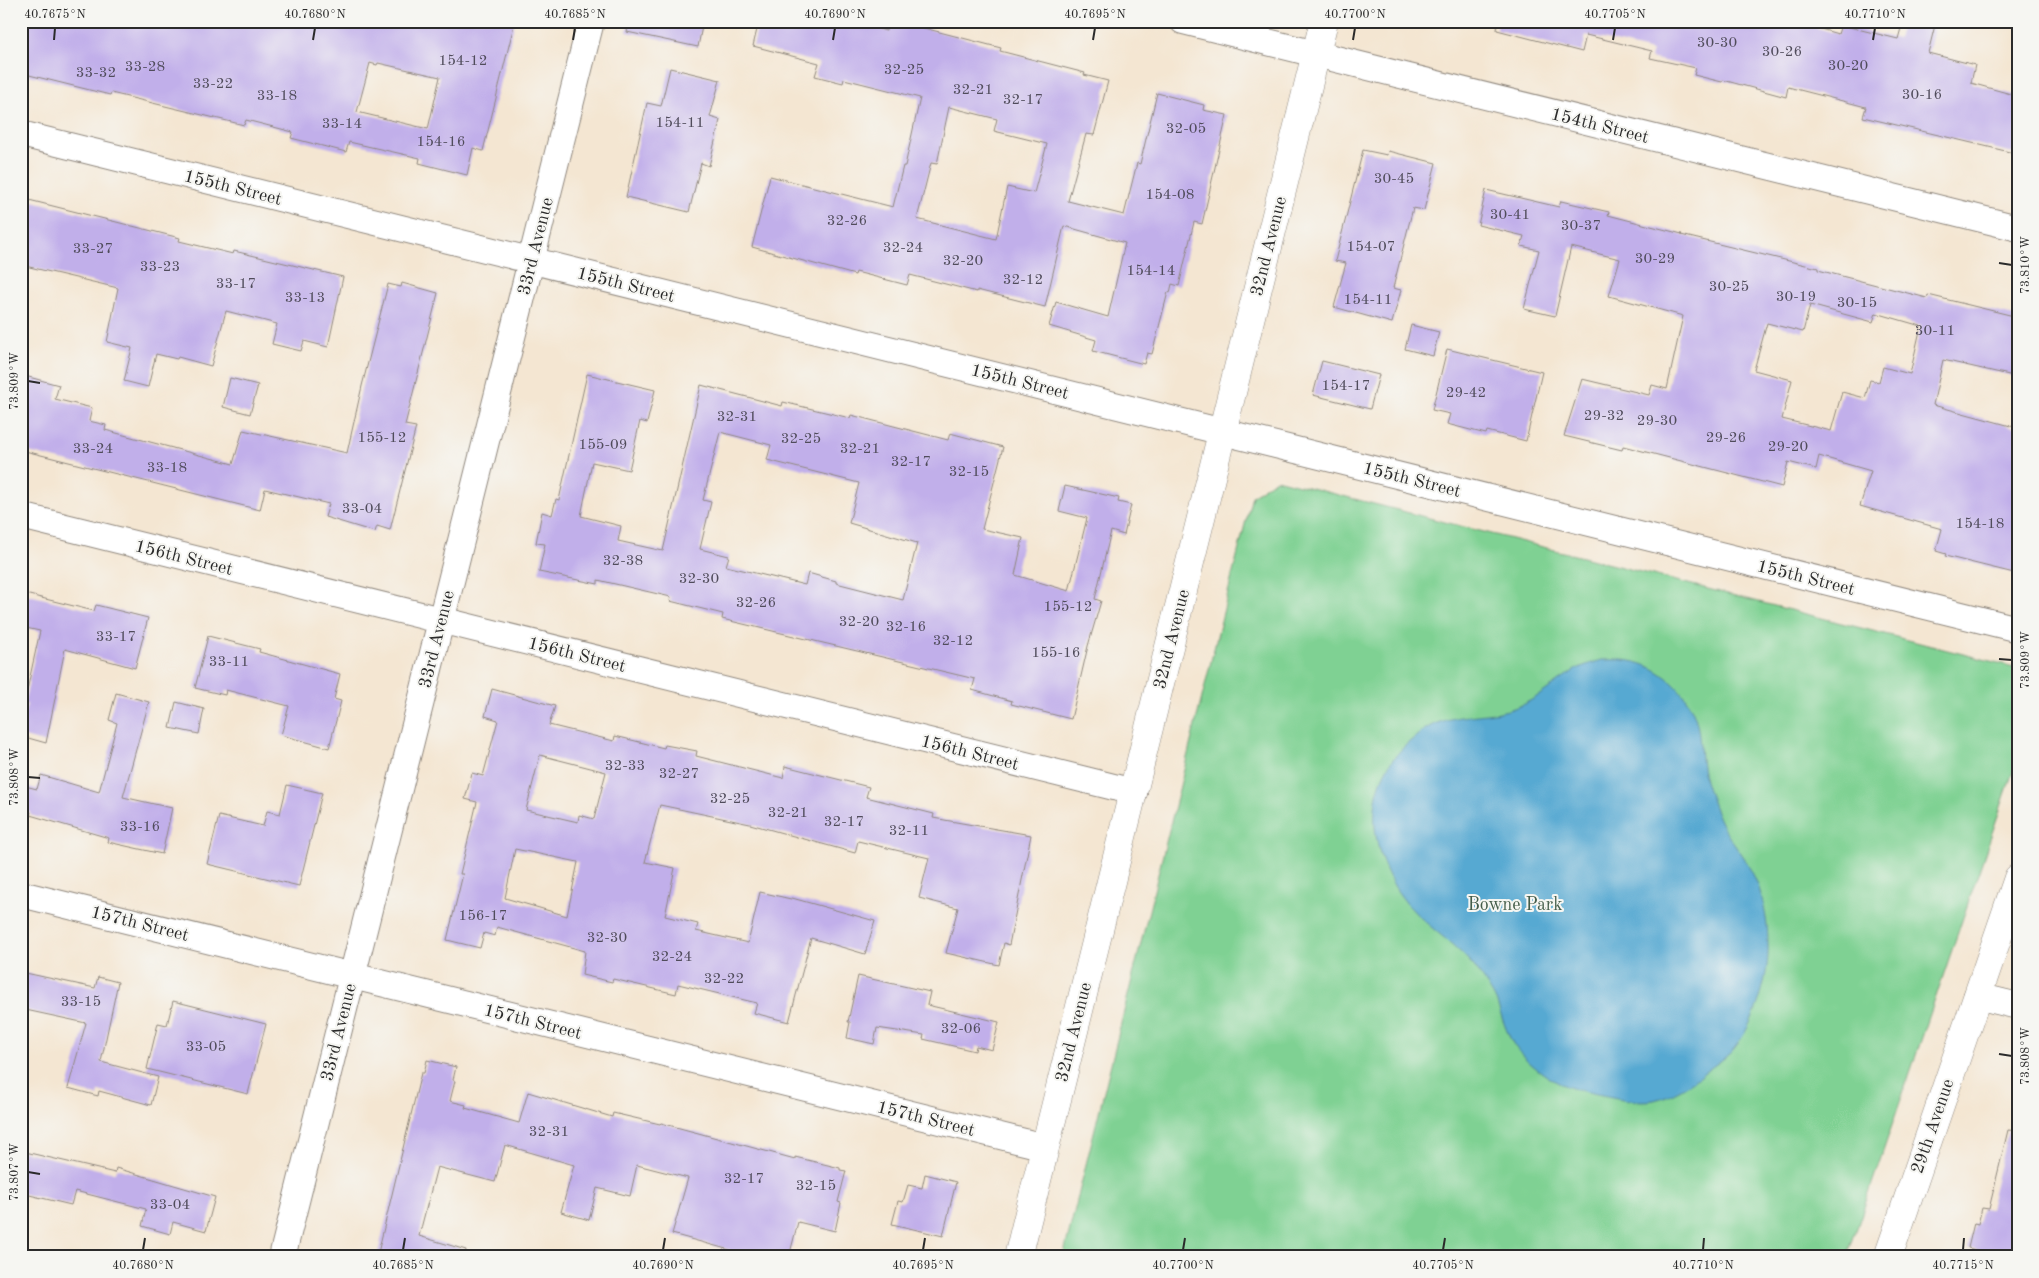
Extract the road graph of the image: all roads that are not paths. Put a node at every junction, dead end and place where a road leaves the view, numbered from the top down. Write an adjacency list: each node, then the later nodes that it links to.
1 (591, 21): 7 (street, 33rd Avenue)
2 (1183, 21): 4 (street, 154th Street)
3 (1324, 21): 4 (street, 32nd Avenue)
4 (1316, 54): 6 (street, 154th Street); 8 (street, 32nd Avenue)
5 (21, 134): 7 (street, 155th Street)
6 (2018, 228)
7 (531, 260): 8 (street, 155th Street); 10 (street, 33rd Avenue)
8 (1222, 432): 11 (street, 155th Street); 12 (street, 32nd Avenue)
9 (21, 516): 10 (street, 156th Street)
10 (441, 621): 12 (street, 156th Street); 15 (street, 33rd Avenue)
11 (2018, 629)
12 (1134, 792): 18 (street, 32nd Avenue)
13 (2018, 878): 16 (street, 29th Avenue)
14 (21, 894): 15 (street, 157th Street)
15 (352, 976): 18 (street, 157th Street); 19 (street, 33rd Avenue)
16 (1976, 996): 17 (street); 21 (street, 29th Avenue)
17 (2018, 1006)
18 (1045, 1147): 20 (street, 32nd Avenue)
19 (282, 1257)
20 (1018, 1257)
21 (1888, 1257)

